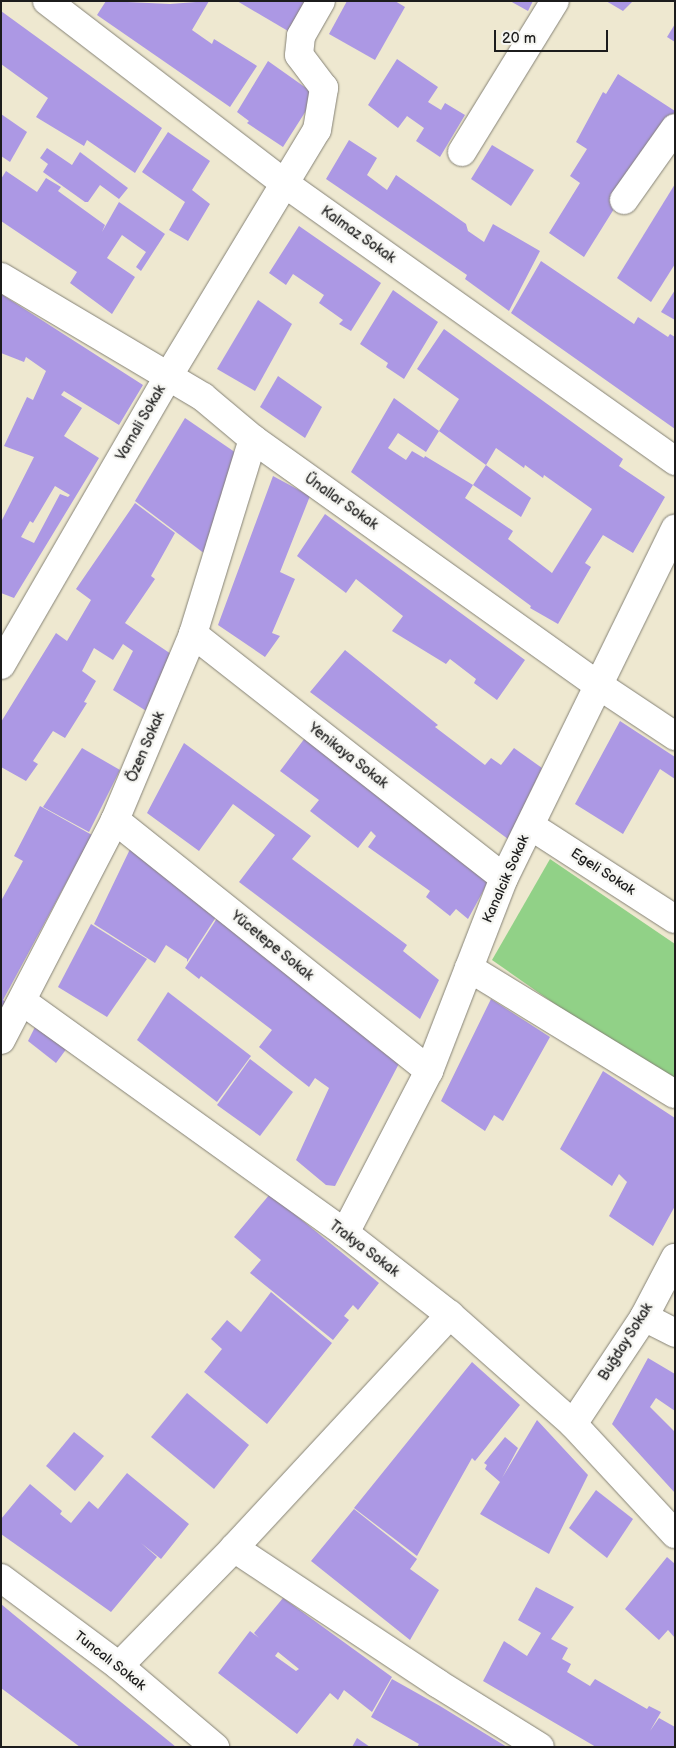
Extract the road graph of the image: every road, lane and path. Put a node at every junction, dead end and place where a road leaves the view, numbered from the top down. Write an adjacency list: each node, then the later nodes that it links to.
1 (47, 1): 6 (street, Kalmaz Sokak)
2 (321, 1): 6 (street, Varnali Sokak)
3 (555, 1): 5 (street)
4 (675, 128): 7 (street)
5 (462, 152)
6 (284, 183): 9 (street, Varnali Sokak); 11 (street, Kalmaz Sokak)
7 (624, 200)
8 (1, 277): 9 (street, Ünallar Sokak)
9 (169, 375): 10 (street, Ünallar Sokak); 14 (street, Varnali Sokak)
10 (253, 439): 13 (street, Özen Sokak); 15 (street, Ünallar Sokak)
11 (675, 460)
12 (675, 529): 15 (street, Kanalcik Sokak)
13 (193, 634): 17 (street, Özen Sokak); 19 (street, Yenikaya Sokak)
14 (1, 665)
15 (597, 684): 16 (street, Ünallar Sokak); 18 (street, Kanalcik Sokak)
16 (675, 736)
17 (115, 820): 22 (street, Özen Sokak); 24 (street, Yücetepe Sokak)
18 (531, 826): 19 (street, Kanalcik Sokak); 20 (street, Egeli Sokak)
19 (504, 878): 21 (street, Kanalcik Sokak)
20 (675, 918)
21 (469, 968): 24 (street, Kanalcik Sokak); 25 (street)
22 (22, 1002): 23 (street, Özen Sokak); 26 (street, Trakya Sokak)
23 (1, 1040)
24 (429, 1071): 26 (street, Kanalcik Sokak)
25 (675, 1094)
26 (345, 1233): 28 (street, Trakya Sokak)
27 (675, 1258): 29 (street, Buğday Sokak)
28 (450, 1315): 31 (street, Trakya Sokak); 33 (street)
29 (644, 1317): 30 (street); 31 (street, Buğday Sokak)
30 (675, 1333)
31 (573, 1424): 32 (street, Trakya Sokak)
32 (675, 1534)
33 (234, 1548): 35 (street); 37 (street)
34 (1, 1578): 35 (street, Tuncalı Sokak)
35 (119, 1666): 36 (street, Tuncalı Sokak)
36 (215, 1747)
37 (540, 1747)

